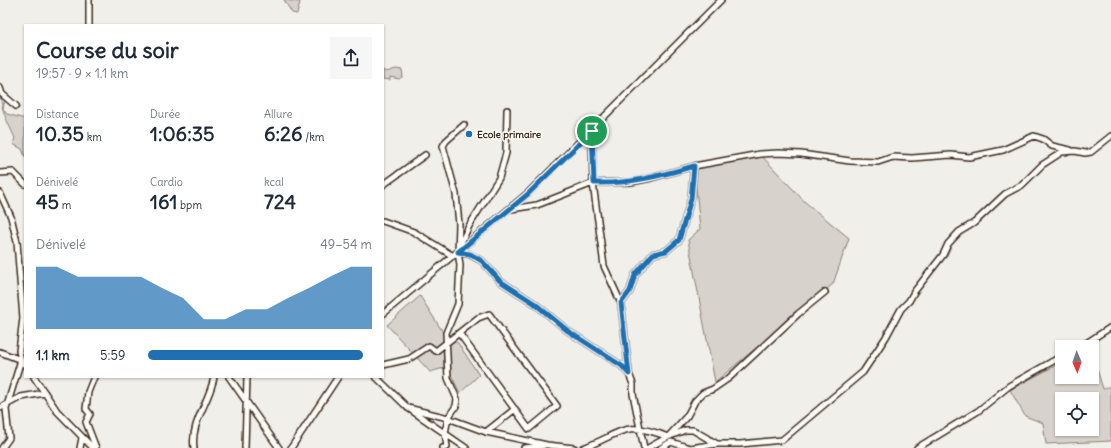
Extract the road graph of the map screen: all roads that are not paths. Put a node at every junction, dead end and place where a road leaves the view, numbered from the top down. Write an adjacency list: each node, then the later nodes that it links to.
1 (89, 0): 3 (street)
2 (721, 0): 8 (street)
3 (89, 24)
4 (0, 88): 5 (street)
5 (13, 104)
6 (507, 110): 20 (street)
7 (464, 125): 20 (street)
8 (592, 131): 15 (street); 18 (street)
9 (1111, 136): 10 (street)
10 (1075, 151): 12 (street); 56 (street)
11 (425, 155): 16 (street)
12 (694, 166): 15 (street); 23 (street)
13 (0, 174): 14 (street)
14 (24, 183)
15 (594, 183): 18 (street); 23 (street)
16 (384, 184)
17 (0, 193): 31 (street)
18 (510, 209): 20 (street)
19 (384, 221): 21 (street)
20 (458, 252): 21 (street); 28 (street); 36 (street)
21 (453, 256): 24 (street)
22 (825, 292): 55 (street)
23 (621, 303): 36 (street)
24 (384, 313)
25 (1111, 327): 27 (street)
26 (459, 333): 28 (street); 49 (street); 49 (street)
27 (1091, 340)
28 (446, 341): 35 (street); 50 (street)
29 (0, 352): 32 (street)
30 (24, 352): 31 (street)
31 (19, 353): 32 (street)
32 (21, 360): 34 (street); 46 (street)
33 (1055, 360): 78 (street)
34 (24, 364)
35 (384, 365)
36 (629, 374): 51 (street)
37 (35, 378): 44 (street)
38 (94, 378): 63 (street)
39 (214, 378): 64 (street)
40 (230, 378): 45 (street)
41 (247, 378): 45 (street)
42 (337, 378): 67 (street)
43 (377, 378): 48 (street)
44 (45, 393): 46 (street); 54 (street)
45 (246, 399): 65 (street); 66 (street)
46 (8, 403): 47 (street); 60 (street)
47 (0, 408)
48 (408, 408): 50 (street); 53 (street)
49 (515, 409): 52 (street)
50 (448, 418): 52 (street); 53 (street)
51 (640, 428): 55 (street); 72 (street); 73 (street)
52 (486, 432): 58 (street)
53 (446, 433): 68 (street); 69 (street)
54 (82, 438): 61 (street); 62 (street)
55 (668, 438): 57 (street); 74 (street)
56 (758, 442): 57 (street); 77 (street)
57 (717, 444): 59 (street)
58 (547, 445): 70 (street); 71 (street)
59 (709, 447): 76 (street)
60 (2, 448)
61 (80, 448)
62 (93, 448)
63 (96, 448)
64 (194, 448)
65 (244, 448)
66 (279, 448)
67 (291, 448)
68 (443, 448)
69 (466, 448)
70 (524, 448)
71 (574, 448)
72 (582, 448)
73 (644, 448)
74 (648, 448)
75 (661, 448): 76 (street)
76 (690, 448)
77 (754, 448)
78 (917, 448)

